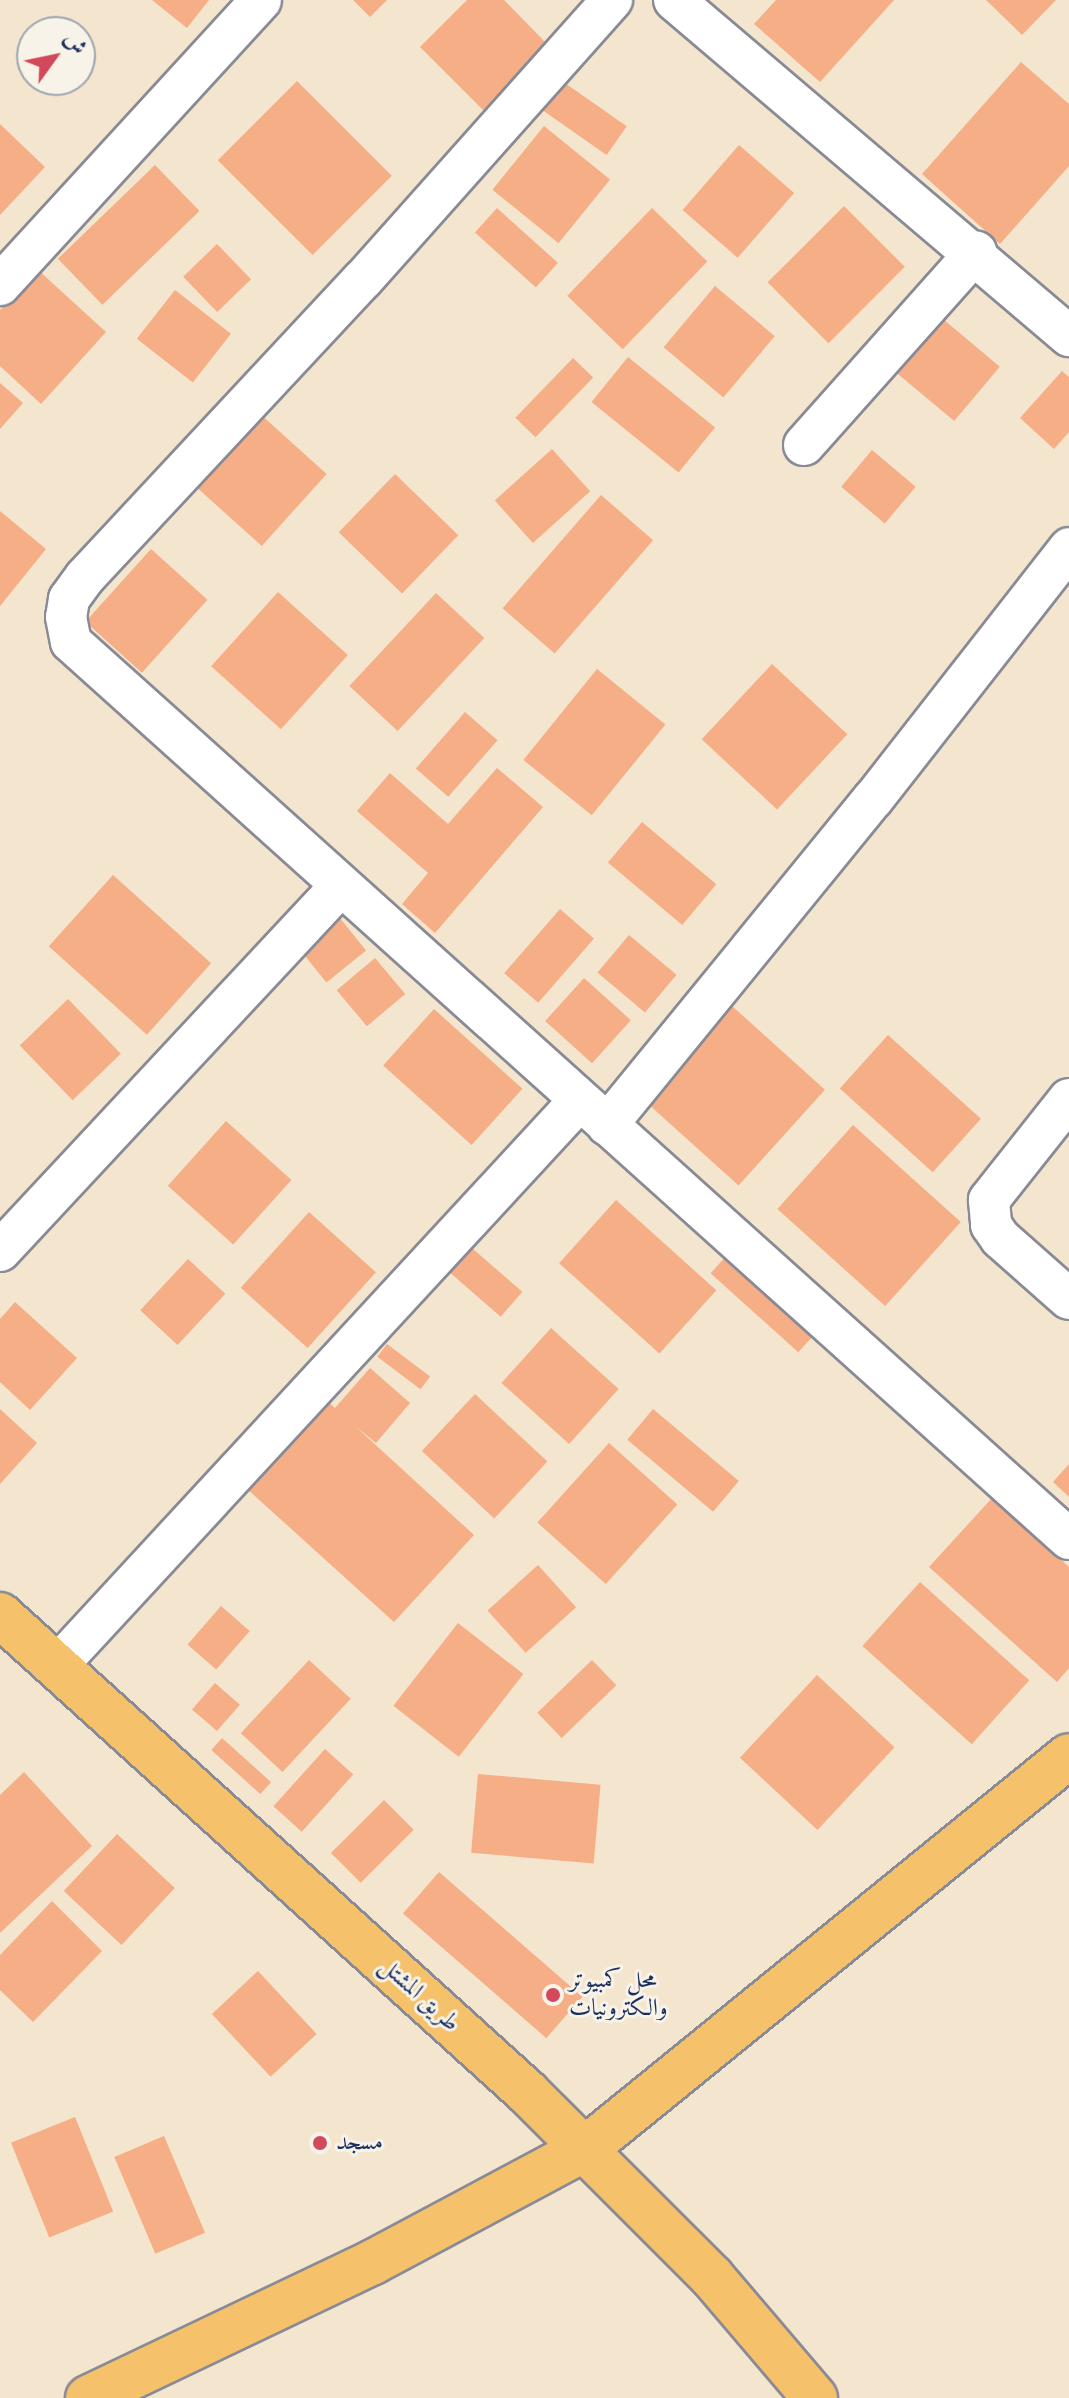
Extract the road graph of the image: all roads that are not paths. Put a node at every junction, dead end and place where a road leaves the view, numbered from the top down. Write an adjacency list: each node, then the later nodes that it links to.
1 (261, 0): 5 (street)
2 (612, 0): 9 (street)
3 (674, 0): 4 (street)
4 (976, 252): 6 (street); 7 (street)
5 (0, 285)
6 (1069, 336)
7 (804, 445)
8 (1069, 548): 11 (street)
9 (339, 888): 11 (street); 12 (street)
10 (1069, 1099): 13 (street)
11 (593, 1113): 14 (street); 16 (street)
12 (0, 1251)
13 (1069, 1299)
14 (1069, 1539)
15 (0, 1615): 16 (main road, طريق المشتل)
16 (57, 1666): 18 (main road, طريق المشتل)
17 (1069, 1756): 18 (main road)
18 (585, 2149): 19 (main road); 20 (main road, طريق المشتل)
19 (88, 2398)
20 (815, 2398)

